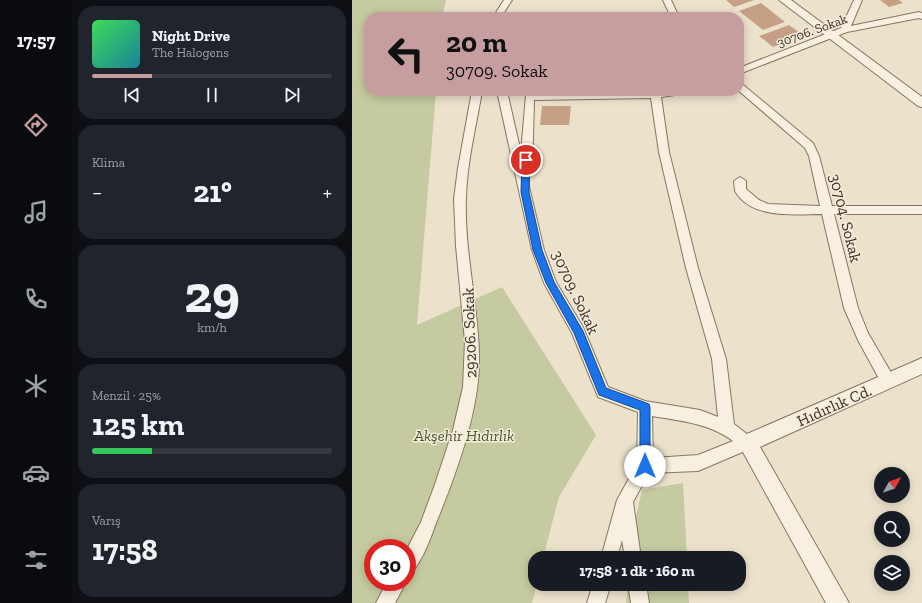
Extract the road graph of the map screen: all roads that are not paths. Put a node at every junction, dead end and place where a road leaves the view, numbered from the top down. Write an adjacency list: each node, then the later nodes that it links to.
1 (508, 0): 5 (street)
2 (667, 0): 6 (street)
3 (784, 0): 9 (street)
4 (858, 0): 8 (street)
5 (500, 12)
6 (673, 12)
7 (921, 15): 8 (street, 30706. Sokak)
8 (844, 30): 9 (street, 30706. Sokak)
9 (832, 36): 10 (street, 30706. Sokak); 16 (street)
10 (744, 69)
11 (744, 90): 19 (street, 30704. Sokak)
12 (475, 96): 28 (street, 29206. Sokak)
13 (503, 96): 18 (street, 30709. Sokak)
14 (530, 96): 18 (street)
15 (656, 96): 24 (street)
16 (922, 103)
17 (740, 181): 19 (street)
18 (525, 192): 23 (street, 30709. Sokak)
19 (827, 210): 20 (street); 22 (street, 30704. Sokak)
20 (922, 210)
21 (922, 366): 22 (street, Hıdırlık Cd.)
22 (888, 381): 25 (street, Hıdırlık Cd.)
23 (645, 408): 24 (street, 30709. Sokak); 26 (street)
24 (727, 428): 25 (street, 30709. Sokak)
25 (747, 443): 26 (street); 37 (street)
26 (645, 466): 27 (street)
27 (625, 500): 29 (street); 30 (street)
28 (416, 550)
29 (611, 551)
30 (632, 551)
31 (392, 591): 34 (street)
32 (600, 591): 35 (street)
33 (638, 591): 36 (street)
34 (385, 603)
35 (596, 603)
36 (640, 603)
37 (838, 603)

